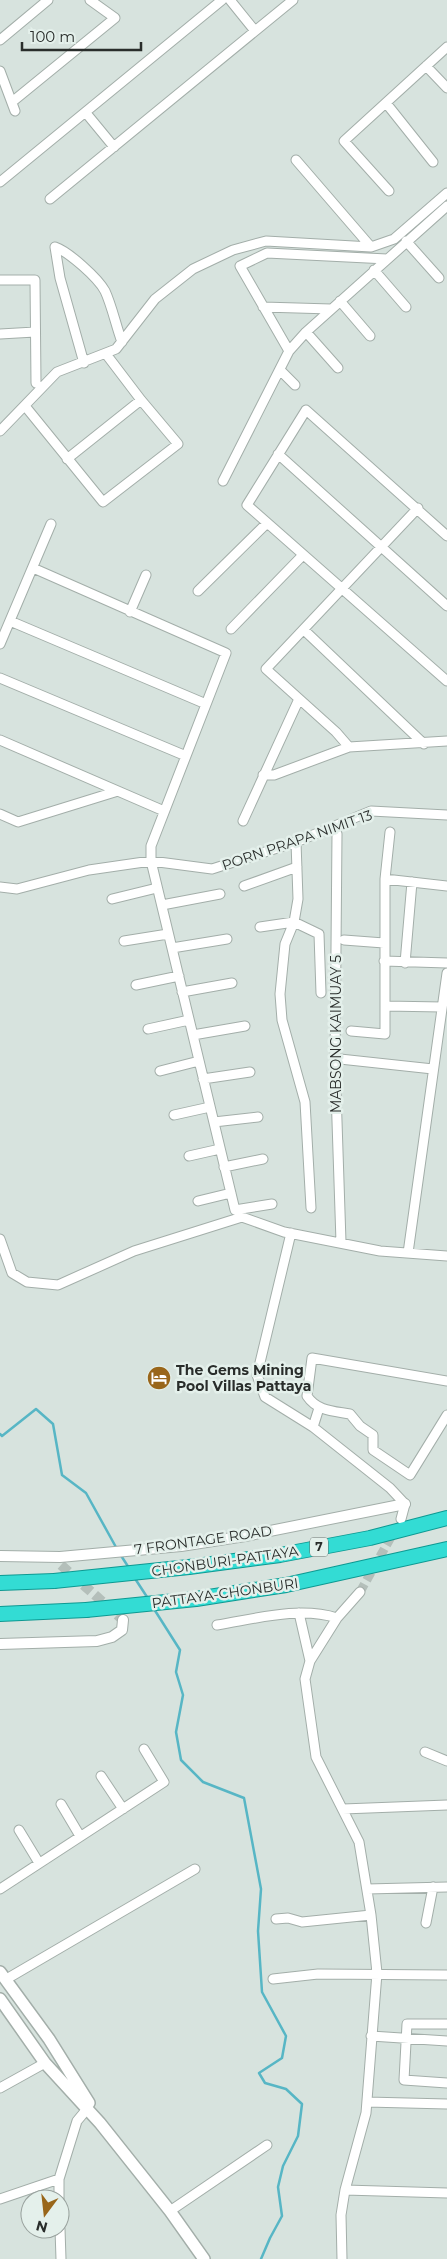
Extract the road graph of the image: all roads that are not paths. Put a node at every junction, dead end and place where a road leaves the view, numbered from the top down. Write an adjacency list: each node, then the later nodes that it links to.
1 (48, 0): 7 (street)
2 (90, 0): 10 (street)
3 (222, 0): 13 (street)
4 (230, 0): 6 (street)
5 (293, 0): 6 (street)
6 (255, 31): 14 (street)
7 (0, 40)
8 (447, 47): 9 (street)
9 (426, 66): 11 (street); 12 (street)
10 (0, 71)
11 (447, 88)
12 (386, 103): 16 (street); 18 (street)
13 (86, 113): 14 (street); 17 (street)
14 (114, 147): 20 (street)
15 (296, 160): 24 (street)
16 (433, 162)
17 (0, 182)
18 (389, 191)
19 (447, 193): 24 (street)
20 (50, 199)
21 (444, 208): 22 (street); 23 (street)
22 (447, 218)
23 (406, 241): 25 (street); 27 (street)
24 (371, 248): 37 (street)
25 (387, 259): 26 (street); 30 (street)
26 (374, 270): 29 (street); 31 (street)
27 (439, 278)
28 (0, 280): 33 (street)
29 (340, 301): 32 (street); 36 (street)
30 (263, 307): 32 (street); 38 (street)
31 (406, 307)
32 (331, 309): 34 (street)
33 (35, 332): 35 (street); 43 (street)
34 (306, 332): 38 (street); 41 (street)
35 (0, 334)
36 (370, 336)
37 (122, 342): 39 (street); 40 (street)
38 (289, 351): 42 (street)
39 (106, 354): 40 (street); 45 (street)
40 (84, 363): 46 (street)
41 (338, 368)
42 (280, 370): 44 (street); 50 (street)
43 (36, 383)
44 (295, 385)
45 (141, 400): 49 (street); 49 (street)
46 (25, 406): 47 (street); 49 (street)
47 (0, 431)
48 (278, 454): 51 (street); 52 (street); 55 (street)
49 (67, 459)
50 (222, 481)
51 (418, 508): 54 (street); 55 (street)
52 (267, 523): 56 (street); 60 (street)
53 (51, 524): 57 (street)
54 (447, 536)
55 (381, 547): 59 (street); 61 (street)
56 (303, 555): 59 (street); 64 (street)
57 (33, 568): 62 (street); 63 (street)
58 (146, 575): 62 (street)
59 (342, 590): 65 (street); 68 (street)
60 (198, 591)
61 (447, 606)
62 (130, 612): 70 (street)
63 (10, 621): 66 (street); 70 (street)
64 (232, 629)
65 (304, 630): 69 (street); 73 (street)
66 (0, 644)
67 (0, 678): 75 (street)
68 (447, 681)
69 (299, 699): 74 (street); 76 (street)
70 (206, 704): 75 (street)
71 (0, 740): 77 (street)
72 (447, 741): 73 (street)
73 (424, 744): 74 (street)
74 (349, 747): 76 (street)
75 (186, 756): 78 (street)
76 (263, 774): 81 (street)
77 (118, 791): 78 (street); 79 (street)
78 (164, 811): 85 (street)
79 (0, 814)
80 (447, 815): 82 (street, PORN PRAPA NIMIT 13)
81 (243, 820)
82 (334, 826): 84 (street, PORN PRAPA NIMIT 13); 140 (street, MABSONG KAIMUAY 5)
83 (390, 832): 87 (street)
84 (296, 842): 85 (street, PORN PRAPA NIMIT 13); 86 (street)
85 (151, 861): 91 (street, PORN PRAPA NIMIT 13); 92 (street)
86 (297, 867): 89 (street); 96 (street)
87 (385, 879): 88 (street); 102 (street)
88 (412, 882): 90 (street); 105 (street)
89 (244, 886)
90 (447, 886)
91 (0, 887)
92 (157, 888): 94 (street); 95 (street)
93 (220, 894): 95 (street)
94 (112, 899)
95 (162, 905): 98 (street)
96 (294, 922): 97 (street); 112 (street); 137 (street)
97 (260, 927)
98 (168, 934): 101 (street); 103 (street)
99 (227, 939): 103 (street)
100 (344, 940): 102 (street)
101 (124, 941)
102 (384, 944): 104 (street)
103 (172, 948): 108 (street)
104 (384, 961): 105 (street); 113 (street)
105 (405, 963): 106 (street)
106 (447, 963)
107 (447, 973): 114 (street)
108 (179, 976): 110 (street); 111 (street)
109 (232, 984): 111 (street)
110 (136, 985)
111 (182, 992): 115 (street)
112 (321, 993)
113 (385, 1006): 114 (street); 118 (street)
114 (442, 1007): 122 (street)
115 (189, 1020): 117 (street); 119 (street)
116 (246, 1026): 119 (street)
117 (148, 1029)
118 (351, 1031)
119 (193, 1035): 121 (street)
120 (340, 1059): 122 (street)
121 (199, 1061): 123 (street); 125 (street)
122 (433, 1069): 141 (street)
123 (160, 1071)
124 (250, 1072): 125 (street)
125 (203, 1079): 126 (street)
126 (210, 1108): 127 (street); 129 (street)
127 (174, 1115)
128 (258, 1117): 129 (street)
129 (214, 1122): 130 (street)
130 (220, 1149): 131 (street); 133 (street)
131 (189, 1156)
132 (263, 1159): 133 (street)
133 (224, 1167): 134 (street)
134 (230, 1193): 135 (street); 136 (street)
135 (198, 1201)
136 (272, 1204)
137 (311, 1208)
138 (291, 1233): 139 (street); 140 (street); 146 (street)
139 (0, 1239)
140 (341, 1242): 141 (street)
141 (408, 1253): 142 (street)
142 (447, 1256)
143 (447, 1382): 144 (street)
144 (319, 1408): 145 (street); 146 (street)
145 (447, 1415)
146 (313, 1427): 147 (street)
147 (405, 1504): 149 (street); 151 (street, 7 FRONTAGE ROAD)
148 (447, 1518): 152 (highway, CHONBURI-PATTAYA / 7, bridge)
149 (401, 1519)
150 (447, 1548): 155 (highway, PATTAYA-CHONBURI / 7, bridge)
151 (0, 1556)
152 (0, 1583)
153 (360, 1592): 156 (street)
154 (299, 1613): 156 (street); 158 (street); 160 (street)
155 (0, 1614)
156 (337, 1618): 160 (street)
157 (123, 1620): 159 (street)
158 (217, 1625)
159 (0, 1644)
160 (310, 1661): 168 (street)
161 (144, 1749): 167 (street)
162 (425, 1752): 163 (street)
163 (447, 1761)
164 (101, 1776): 167 (street)
165 (61, 1804): 170 (street)
166 (447, 1805): 168 (street)
167 (123, 1809): 170 (street)
168 (343, 1809): 176 (street)
169 (19, 1830): 171 (street)
170 (80, 1836): 171 (street)
171 (39, 1863): 175 (street)
172 (195, 1868): 183 (street)
173 (433, 1887): 174 (street); 176 (street); 179 (street)
174 (447, 1887)
175 (0, 1888)
176 (367, 1889): 177 (street)
177 (371, 1915): 178 (street); 181 (street)
178 (276, 1918)
179 (426, 1923)
180 (0, 1964): 183 (main road)
181 (377, 1973): 182 (street); 184 (street); 187 (street)
182 (447, 1974)
183 (5, 1975): 189 (main road)
184 (273, 1979)
185 (0, 1999): 191 (main road)
186 (447, 2024): 188 (street)
187 (371, 2036): 188 (street); 195 (street)
188 (405, 2038): 190 (street); 193 (street)
189 (49, 2039): 191 (main road); 198 (main road)
190 (447, 2041)
191 (33, 2047): 192 (main road)
192 (45, 2064): 194 (street); 197 (main road)
193 (447, 2083)
194 (0, 2088)
195 (367, 2102): 196 (street); 202 (street)
196 (447, 2104)
197 (87, 2109): 198 (main road); 200 (street)
198 (100, 2123): 205 (main road)
199 (266, 2145): 205 (street)
200 (59, 2179): 201 (street); 204 (street)
201 (59, 2189)
202 (345, 2190): 203 (street); 209 (street)
203 (447, 2193)
204 (0, 2199)
205 (170, 2211): 208 (main road)
206 (60, 2239): 207 (street)
207 (61, 2259)
208 (204, 2259)
209 (342, 2259)

